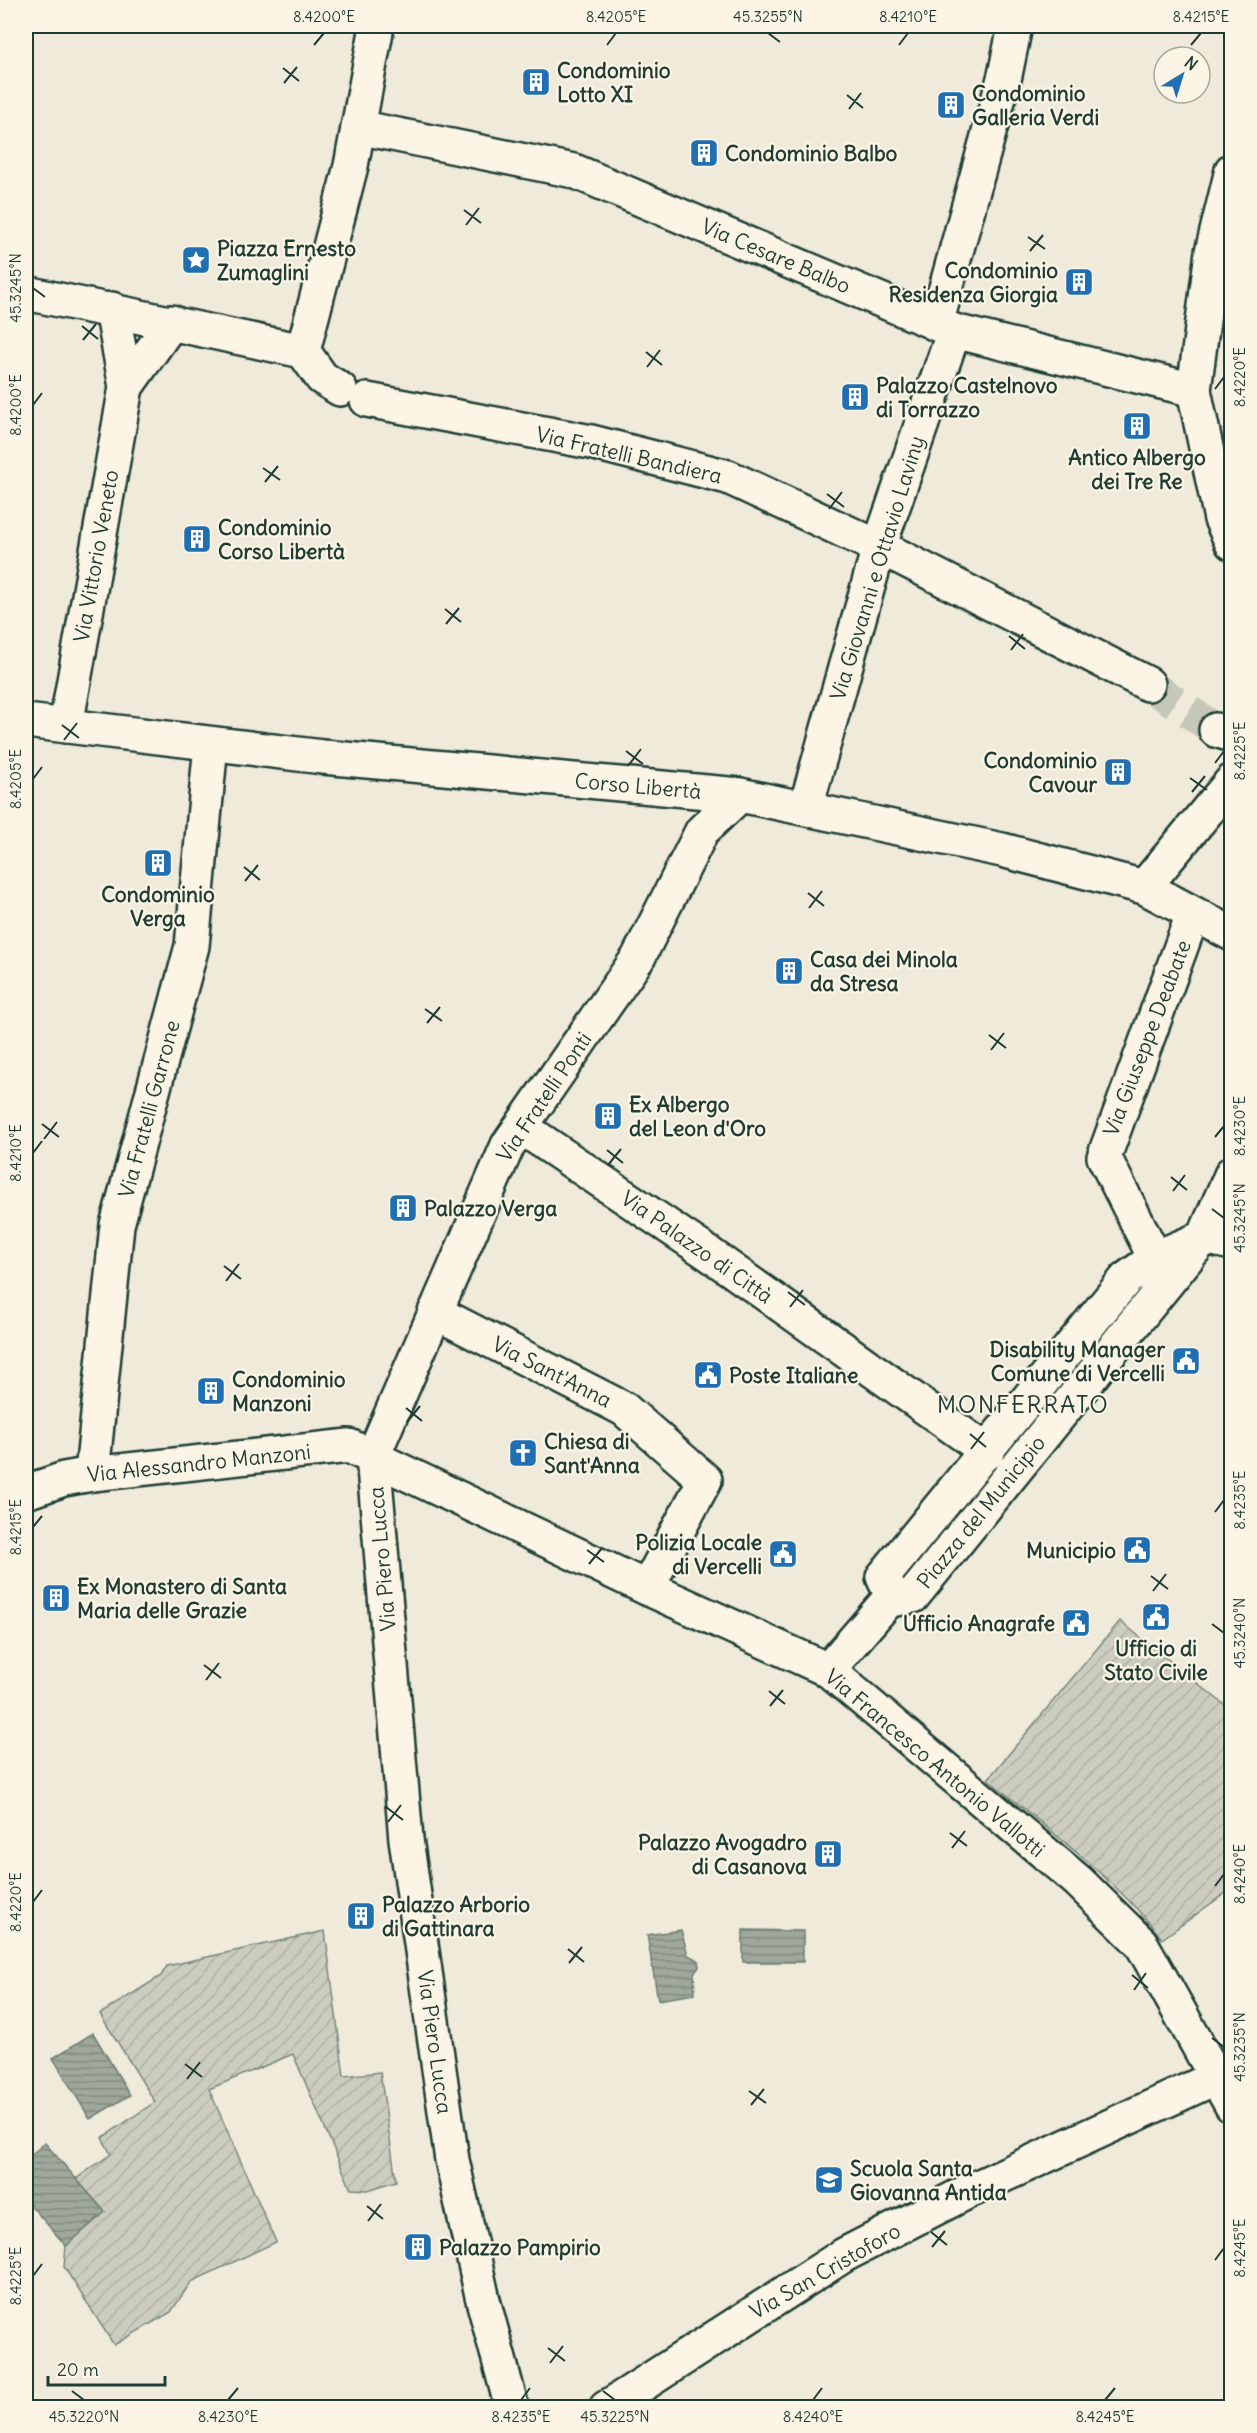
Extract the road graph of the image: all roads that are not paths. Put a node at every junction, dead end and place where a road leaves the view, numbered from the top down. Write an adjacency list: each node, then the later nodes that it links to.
1 (377, 26): 3 (street)
2 (1014, 26): 8 (street, Via Giovanni e Ottavio Laviny)
3 (358, 127): 8 (street, Via Cesare Balbo); 9 (street)
4 (1232, 170): 11 (street)
5 (26, 293): 6 (street)
6 (112, 309): 7 (street); 10 (street, Via Vittorio Veneto)
7 (172, 322): 9 (street); 10 (street, Via Vittorio Veneto)
8 (945, 328): 11 (street, Via Cesare Balbo); 13 (street, Via Giovanni e Ottavio Laviny)
9 (303, 351): 13 (street, Via Fratelli Bandiera)
10 (126, 387): 16 (street, Via Vittorio Veneto)
11 (1194, 390): 12 (street)
12 (1232, 543)
13 (879, 547): 14 (street, Via Fratelli Bandiera); 20 (street, Via Giovanni e Ottavio Laviny)
14 (1148, 684)
15 (26, 721): 16 (street, Corso Libertà)
16 (66, 726): 17 (street, Corso Libertà)
17 (211, 744): 19 (street, Corso Libertà); 31 (street, Via Fratelli Garrone)
18 (1232, 781): 21 (street)
19 (740, 795): 20 (street, Corso Libertà); 24 (street, Via Fratelli Ponti)
20 (806, 807): 21 (street, Corso Libertà)
21 (1144, 887): 22 (street, Corso Libertà)
22 (1193, 914): 23 (street, Corso Libertà); 27 (street, Via Giuseppe Deabate)
23 (1232, 934)
24 (521, 1127): 28 (street, Via Fratelli Ponti); 29 (street, Via Palazzo di Città)
25 (1232, 1173): 26 (street)
26 (1218, 1240): 27 (street, Piazza del Municipio); 34 (street, Piazza del Municipio)
27 (1155, 1258): 29 (street, Piazza del Municipio)
28 (435, 1312): 30 (street, Via Fratelli Ponti); 33 (street, Via Sant'Anna)
29 (988, 1452): 34 (street, Piazza del Municipio)
30 (373, 1456): 31 (street, Via Alessandro Manzoni); 33 (street, Via Francesco Antonio Vallotti); 38 (street, Via Piero Lucca)
31 (92, 1474): 32 (street, Via Alessandro Manzoni)
32 (26, 1492)
33 (647, 1588): 35 (street, Via Francesco Antonio Vallotti)
34 (892, 1596): 35 (street, Piazza del Municipio)
35 (828, 1670): 36 (street, Via Francesco Antonio Vallotti)
36 (1225, 2074): 37 (street, Via Francesco Antonio Vallotti); 39 (street, Via San Cristoforo)
37 (1232, 2106)
38 (512, 2408)
39 (606, 2408)

